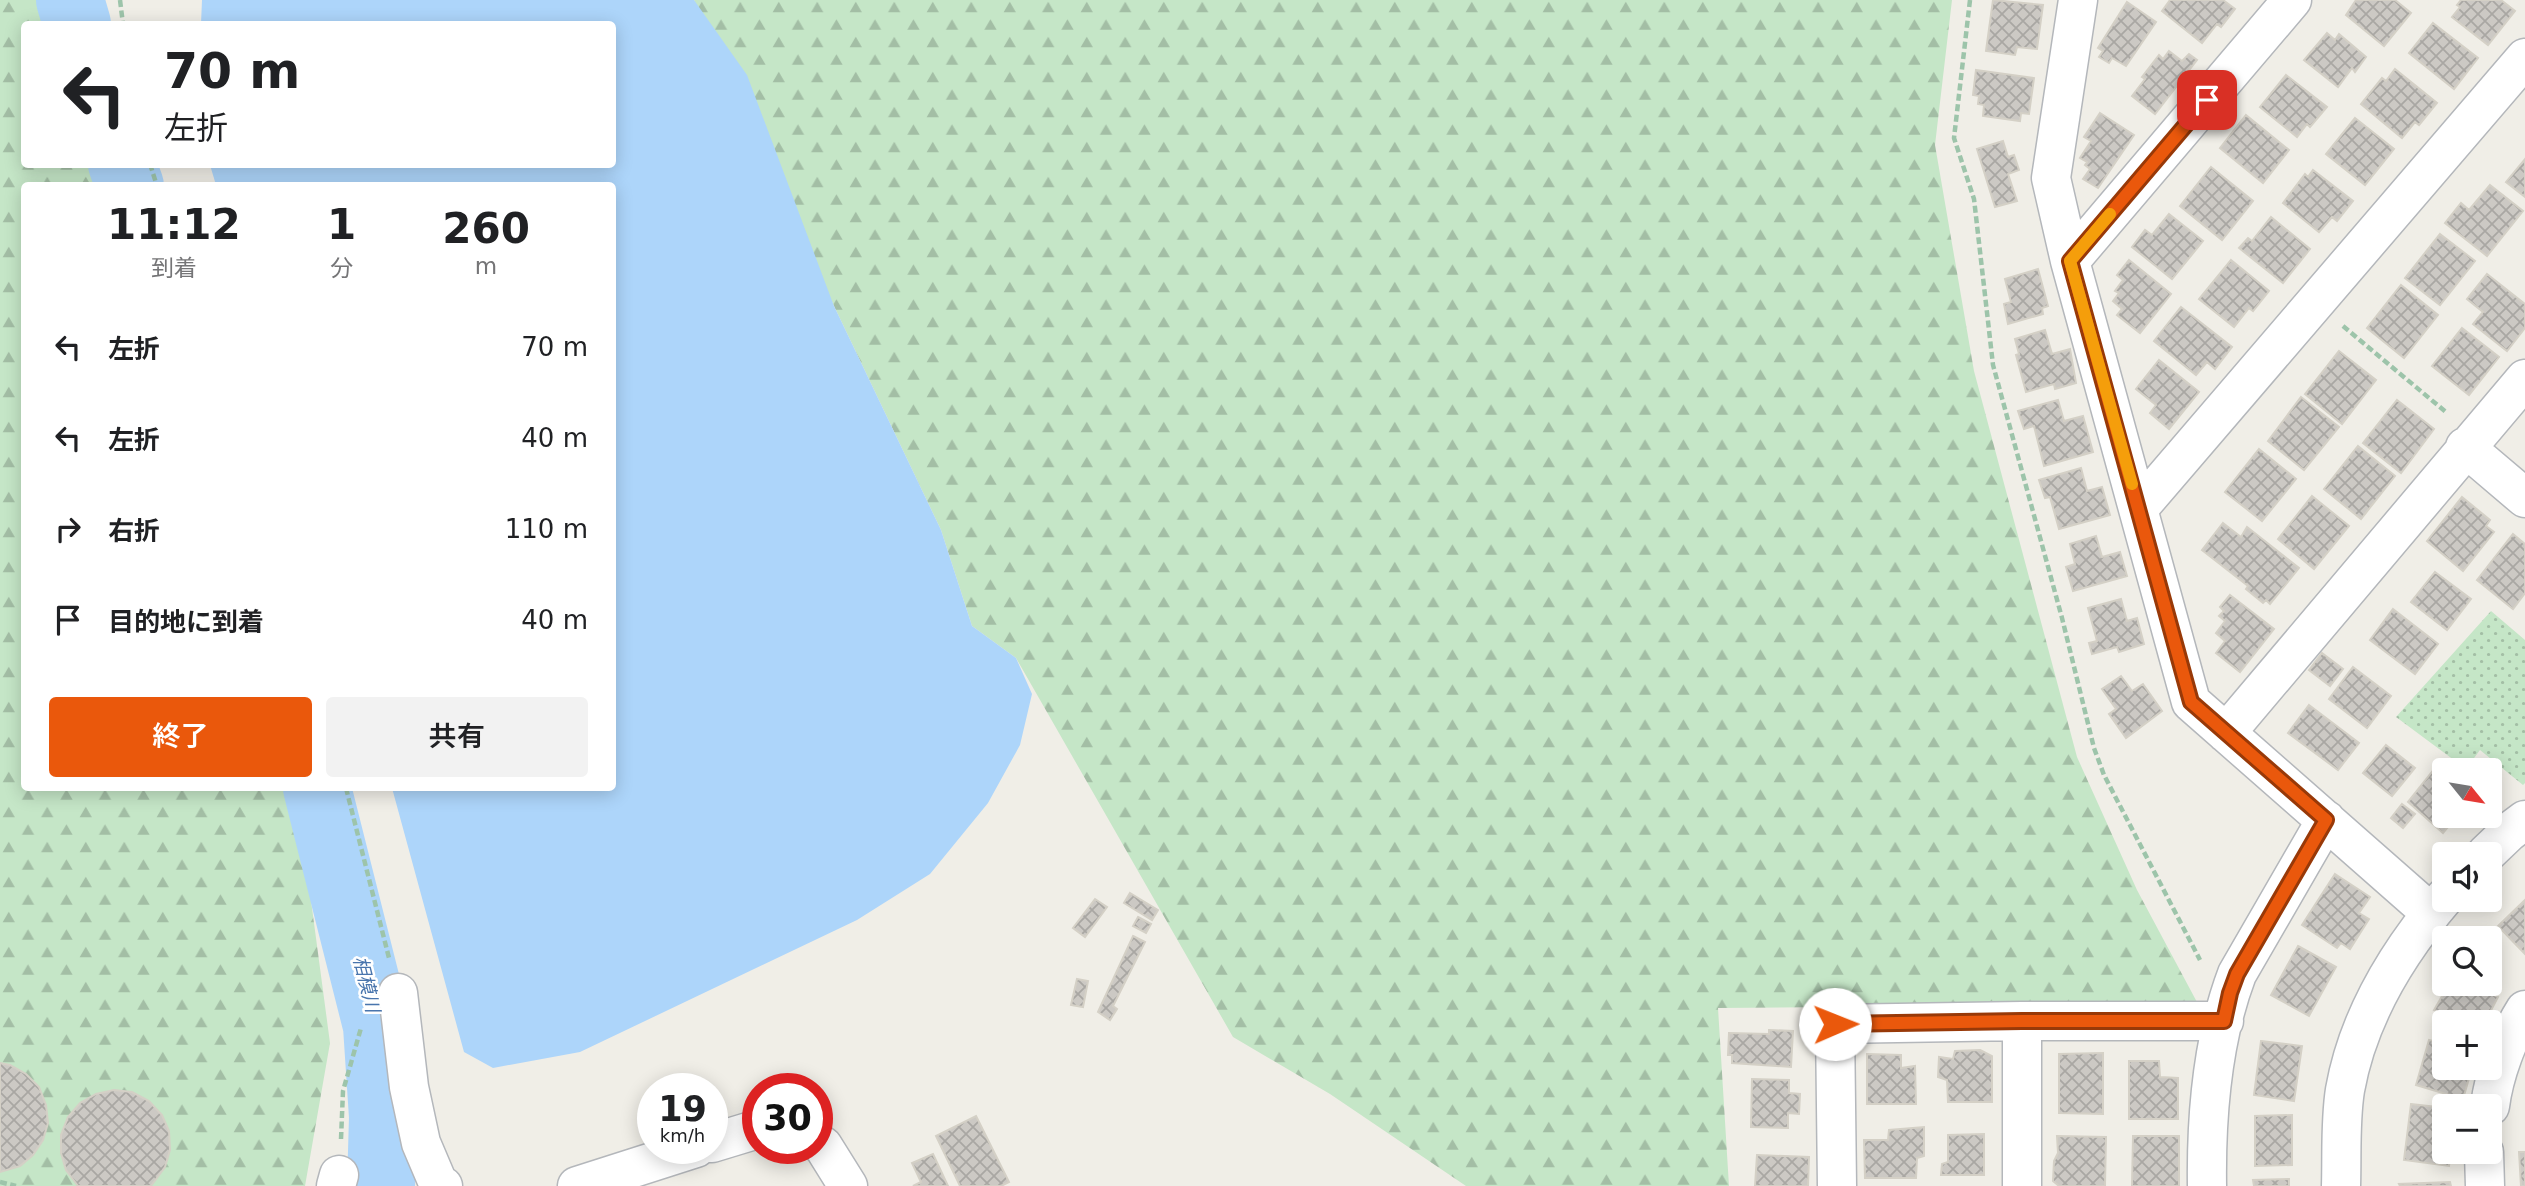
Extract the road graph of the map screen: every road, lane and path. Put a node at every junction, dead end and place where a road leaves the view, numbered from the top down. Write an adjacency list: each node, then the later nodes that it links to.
1 (120, 0): 5 (path)
2 (1970, 0): 21 (path)
3 (2078, 0): 7 (street)
4 (2292, 0): 7 (street)
5 (123, 21)
6 (2525, 58): 12 (street)
7 (2070, 261): 12 (street)
8 (2343, 325): 10 (path)
9 (2525, 379): 10 (street)
10 (2470, 442): 11 (street); 13 (street)
11 (2525, 498)
12 (2138, 509): 13 (street)
13 (2226, 733): 15 (street)
14 (347, 791): 20 (path)
15 (2326, 820): 18 (street); 21 (street)
16 (2525, 820): 17 (street)
17 (2498, 842)
18 (2432, 900)
19 (2433, 912): 38 (street)
20 (398, 993): 32 (street)
21 (2227, 1007): 23 (street); 37 (street)
22 (2525, 1010): 25 (street)
23 (2022, 1021): 35 (street); 36 (street)
24 (360, 1029): 29 (path)
25 (2491, 1094)
26 (833, 1162): 34 (street)
27 (646, 1164): 33 (street)
28 (2484, 1164): 39 (street)
29 (338, 1181)
30 (0, 1182): 31 (path)
31 (16, 1186)
32 (443, 1186)
33 (578, 1186)
34 (848, 1186)
35 (1837, 1186)
36 (2022, 1186)
37 (2207, 1186)
38 (2341, 1186)
39 (2485, 1186)

